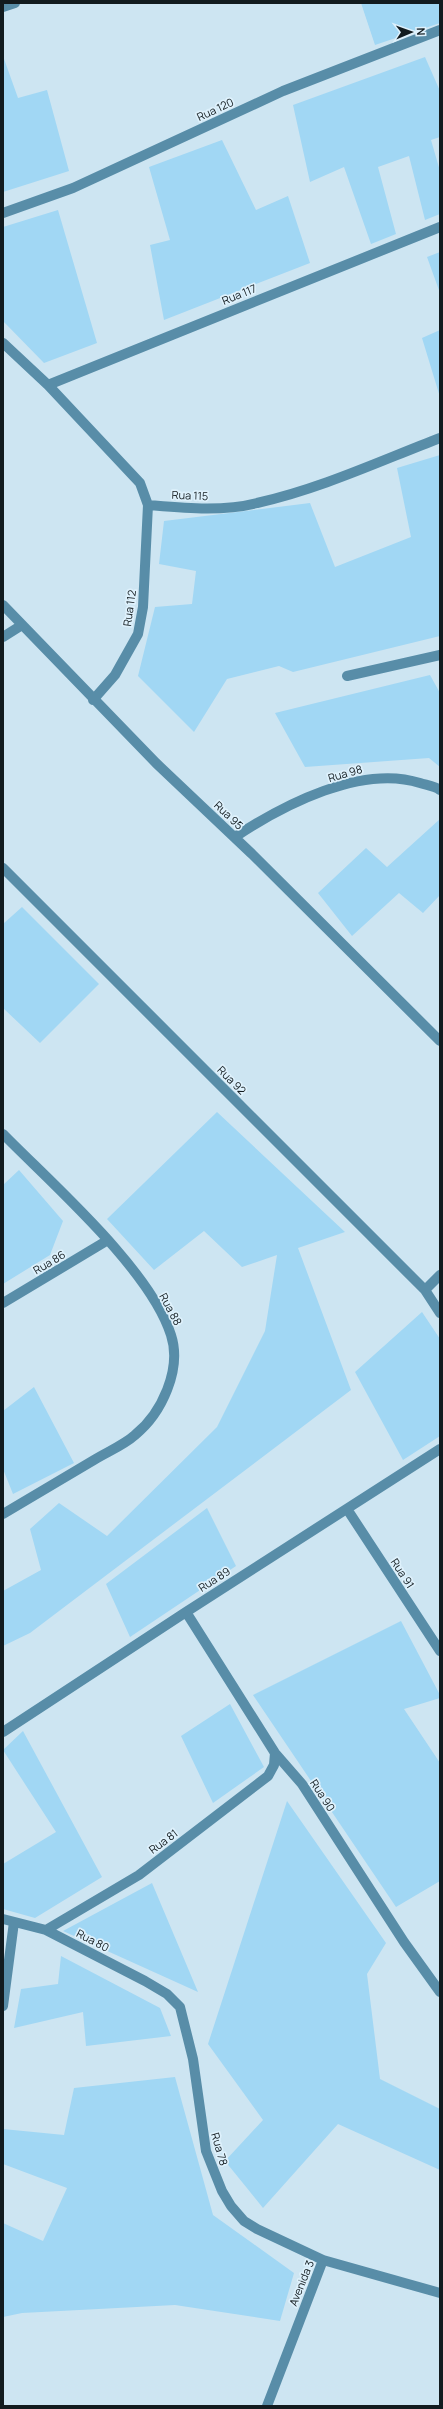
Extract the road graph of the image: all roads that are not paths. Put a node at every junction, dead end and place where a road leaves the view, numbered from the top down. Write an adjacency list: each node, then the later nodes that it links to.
1 (15, 3): 2 (street)
2 (3, 7)
3 (440, 30): 4 (street, Rua 120)
4 (3, 213)
5 (440, 227): 7 (street, Rua 117)
6 (3, 343): 7 (street)
7 (48, 385): 9 (street)
8 (440, 438): 9 (street, Rua 115)
9 (148, 505): 15 (street, Rua 112)
10 (3, 605): 11 (street, Rua 95)
11 (22, 625): 12 (street); 15 (street, Rua 95)
12 (3, 636)
13 (440, 655): 14 (street)
14 (347, 676)
15 (93, 700): 17 (street, Rua 95)
16 (440, 790): 17 (street, Rua 98)
17 (235, 837): 19 (street, Rua 95)
18 (3, 868): 23 (street, Rua 92)
19 (440, 1042)
20 (3, 1134): 21 (street, Rua 88)
21 (108, 1240): 24 (street, Rua 86); 28 (street, Rua 88)
22 (440, 1275): 23 (street)
23 (425, 1290): 25 (street, Rua 92)
24 (3, 1303)
25 (440, 1313)
26 (440, 1449): 27 (street, Rua 89)
27 (346, 1509): 29 (street, Rua 89); 30 (street, Rua 91)
28 (3, 1514)
29 (186, 1612): 31 (street, Rua 89); 32 (street, Rua 90)
30 (440, 1651)
31 (3, 1732)
32 (275, 1753): 35 (street, Rua 81); 36 (street, Rua 90)
33 (3, 1919): 34 (street, Rua 80)
34 (14, 1922): 35 (street, Rua 80); 38 (street)
35 (46, 1930): 37 (street, Rua 80)
36 (440, 1992)
37 (167, 1994): 39 (street, Rua 78)
38 (3, 2006)
39 (323, 2260): 40 (street, Avenida 3); 41 (street, Avenida 3)
40 (440, 2293)
41 (267, 2406)

